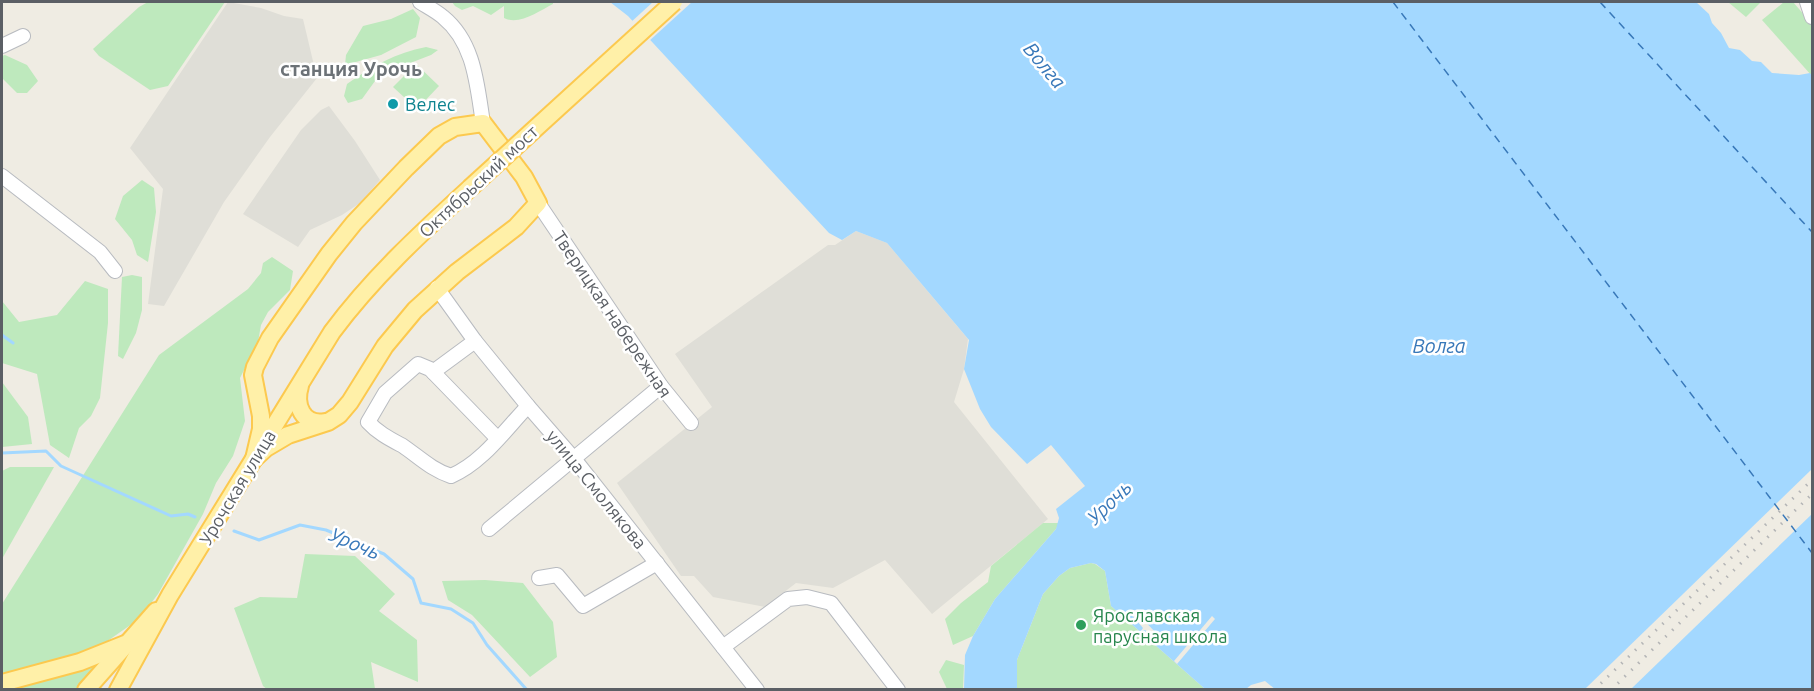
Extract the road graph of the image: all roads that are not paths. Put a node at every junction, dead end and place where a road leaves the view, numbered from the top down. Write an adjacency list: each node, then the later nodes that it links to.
1 (420, 2): 7 (street)
2 (674, 2): 14 (main road, Октябрьский мост, bridge)
3 (1808, 2): 4 (street)
4 (1812, 17)
5 (23, 36): 6 (street)
6 (2, 46)
7 (483, 123): 9 (main road); 15 (main road)
8 (2, 176): 10 (street)
9 (538, 203): 11 (main road); 16 (street, Тверицкая набережная)
10 (115, 271)
11 (437, 288): 12 (street, улица Смолякова); 18 (main road)
12 (475, 341): 13 (street); 17 (street, улица Смолякова)
13 (434, 374): 20 (street); 20 (street)
14 (302, 380): 15 (main road); 18 (main road); 21 (main road, Урочская улица)
15 (254, 381): 21 (main road)
16 (661, 386): 19 (street, Тверицкая набережная); 22 (street)
17 (528, 406): 20 (street); 22 (street, улица Смолякова)
18 (327, 422): 21 (main road)
19 (691, 423)
20 (497, 438)
21 (254, 459): 26 (main road, Урочская улица)
22 (575, 460): 23 (street); 24 (street, улица Смолякова)
23 (489, 529)
24 (657, 563): 25 (street); 28 (street, улица Смолякова)
25 (539, 578)
26 (170, 595): 27 (main road, Урочская улица); 31 (main road, Урочская улица)
27 (125, 644): 29 (main road); 30 (main road, Урочская улица)
28 (723, 647): 32 (street, улица Смолякова); 33 (street)
29 (2, 683)
30 (86, 690)
31 (118, 690)
32 (757, 690)
33 (898, 690)

